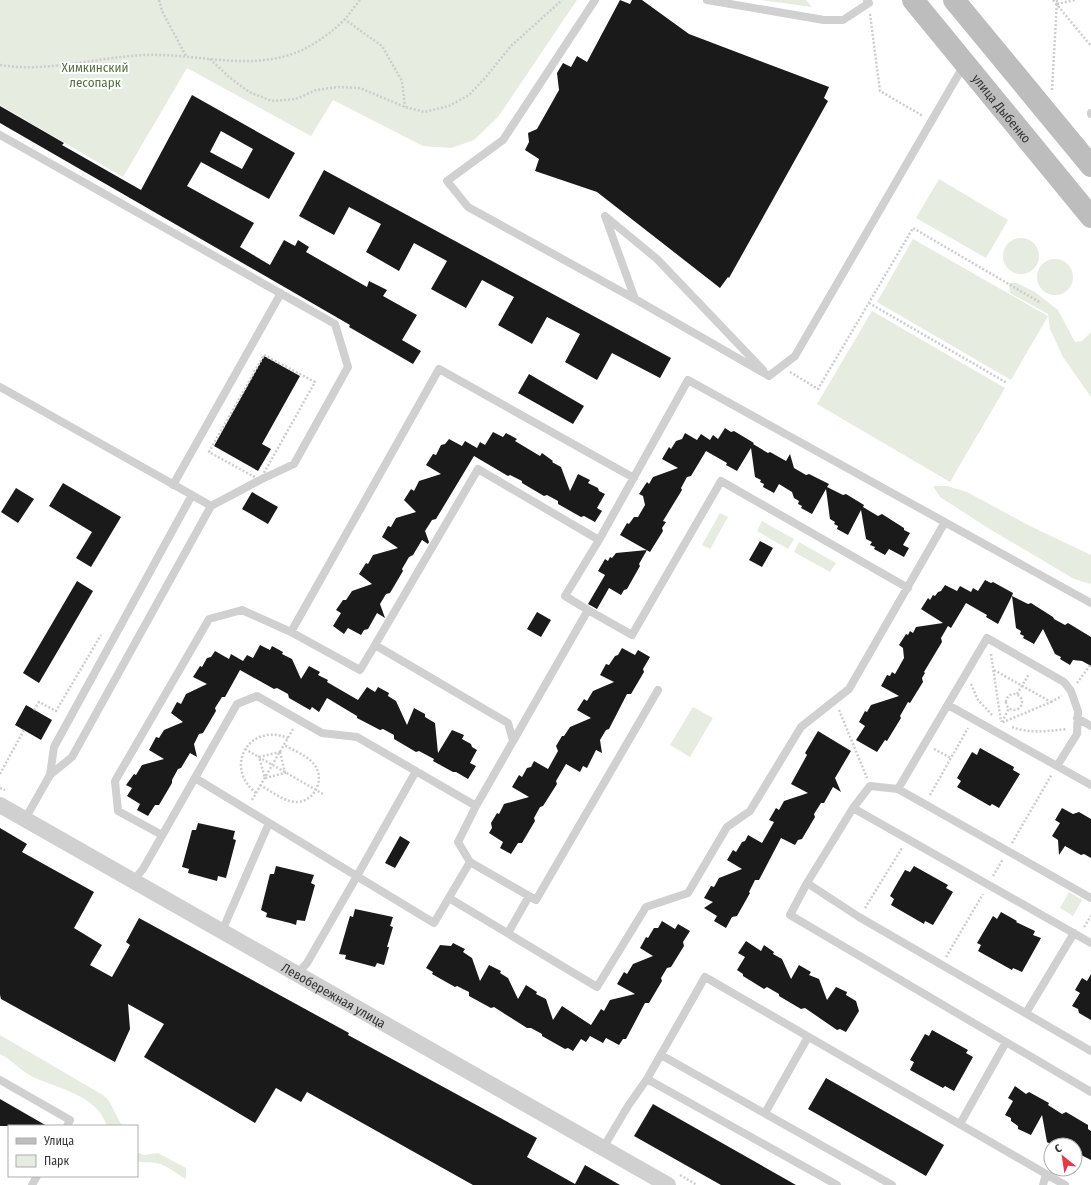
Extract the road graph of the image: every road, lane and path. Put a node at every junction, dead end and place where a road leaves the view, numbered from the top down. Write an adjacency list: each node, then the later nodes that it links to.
1 (159, 0): 15 (path)
2 (360, 0): 13 (path)
3 (562, 0): 20 (path)
4 (594, 0): 26 (lane)
5 (706, 0): 11 (lane)
6 (913, 0): 17 (main road, улица Дыбенко)
7 (954, 0): 23 (main road)
8 (1053, 0): 12 (path)
9 (1056, 0): 12 (path)
10 (1075, 0): 12 (path)
11 (868, 2): 21 (path)
12 (1057, 4): 14 (path); 19 (path)
13 (344, 20): 16 (path); 20 (path)
14 (1091, 46)
15 (186, 56): 16 (path); 18 (path)
16 (210, 59): 20 (path)
17 (965, 63): 21 (lane); 24 (main road, улица Дыбенко)
18 (0, 65)
19 (1052, 93)
20 (405, 107)
21 (931, 121): 29 (lane)
22 (0, 135): 25 (lane)
23 (1091, 166)
24 (1091, 217)
25 (281, 293): 34 (lane); 35 (lane)
26 (635, 299): 30 (lane); 30 (lane)
27 (869, 303): 28 (path); 29 (path); 31 (path)
28 (1041, 303)
29 (781, 367): 30 (lane)
30 (769, 376)
31 (1007, 383)
32 (0, 387): 35 (lane)
33 (634, 478): 38 (lane); 39 (lane); 44 (lane)
34 (260, 480): 34 (path); 37 (lane)
35 (173, 485): 36 (lane)
36 (192, 495): 37 (lane); 78 (lane)
37 (211, 506): 78 (lane)
38 (945, 522): 40 (lane); 41 (lane)
39 (599, 540): 42 (lane); 46 (lane)
40 (908, 588): 42 (lane); 53 (lane)
41 (1091, 603)
42 (588, 610): 66 (lane)
43 (105, 629): 56 (path)
44 (291, 632): 46 (lane); 95 (lane)
45 (988, 638): 47 (lane); 48 (path); 49 (lane)
46 (375, 645): 66 (lane)
47 (1034, 664): 50 (path); 57 (lane)
48 (994, 670): 50 (path); 60 (path)
49 (966, 674): 54 (lane); 60 (path)
50 (1022, 686): 52 (path); 60 (path)
51 (658, 690): 103 (lane)
52 (1017, 694): 55 (path); 55 (path)
53 (835, 700): 83 (path); 108 (lane)
54 (948, 705): 59 (lane); 67 (lane)
55 (1009, 708): 60 (path)
56 (34, 710)
57 (1077, 718): 61 (lane); 62 (lane)
58 (298, 720): 65 (path); 75 (lane); 79 (lane)
59 (973, 720): 64 (lane); 72 (path)
60 (1001, 723): 62 (path); 64 (path)
61 (1091, 726)
62 (1077, 728): 74 (lane)
63 (24, 730): 77 (path)
64 (996, 732): 74 (lane)
65 (288, 738): 68 (path); 69 (path)
66 (513, 741): 90 (lane)
67 (925, 744): 72 (path); 84 (lane)
68 (284, 745): 70 (path); 85 (path)
69 (245, 749): 71 (path); 86 (path)
70 (280, 752): 71 (path); 73 (path); 76 (path)
71 (259, 757): 73 (path); 80 (path)
72 (951, 758): 88 (path)
73 (272, 765): 76 (path); 80 (path)
74 (1057, 766): 82 (lane); 97 (path)
75 (416, 771): 90 (lane); 99 (lane)
76 (286, 773): 80 (path); 85 (path)
77 (0, 774)
78 (50, 775): 93 (lane)
79 (195, 778): 92 (lane); 95 (lane)
80 (265, 778): 81 (path)
81 (260, 785): 85 (path); 86 (path)
82 (1091, 785)
83 (870, 786): 84 (lane); 91 (lane)
84 (898, 789): 88 (lane)
85 (316, 790): 87 (path)
86 (256, 793): 92 (path)
87 (323, 794)
88 (925, 804): 97 (lane)
89 (0, 805): 93 (street, Левобережная улица)
90 (476, 806): 98 (lane)
91 (853, 808): 96 (lane); 101 (lane)
92 (246, 809): 94 (lane)
93 (25, 819): 100 (street, Левобережная улица)
94 (269, 823): 99 (lane); 107 (lane)
95 (162, 835): 100 (lane)
96 (908, 838): 102 (lane); 106 (path)
97 (1008, 851): 102 (path); 105 (lane)
98 (470, 862): 103 (lane); 104 (lane)
99 (357, 876): 104 (lane); 112 (lane)
100 (133, 881): 107 (street, Левобережная улица)
101 (807, 883): 106 (lane); 115 (lane)
102 (989, 884): 109 (lane); 111 (path)
103 (529, 896): 108 (lane)
104 (449, 898): 108 (lane)
105 (1091, 898)
106 (859, 917): 111 (lane)
107 (222, 932): 112 (street, Левобережная улица)
108 (508, 933)
109 (1074, 933): 110 (lane); 113 (lane)
110 (1091, 942)
111 (942, 964): 113 (lane)
112 (297, 974): 124 (street, Левобережная улица)
113 (1026, 1013): 116 (lane)
114 (808, 1037): 117 (lane); 121 (lane); 122 (lane)
115 (1006, 1042): 120 (lane); 122 (lane)
116 (1091, 1051)
117 (661, 1055): 118 (lane); 121 (lane)
118 (647, 1079): 124 (lane); 128 (lane)
119 (0, 1080): 123 (lane)
120 (1091, 1092)
121 (765, 1113): 129 (lane)
122 (960, 1124): 125 (lane)
123 (68, 1125)
124 (604, 1148): 127 (street, Левобережная улица)
125 (1043, 1172)
126 (1051, 1177): 130 (lane)
127 (668, 1185)
128 (836, 1185)
129 (892, 1185)
130 (1065, 1185)

